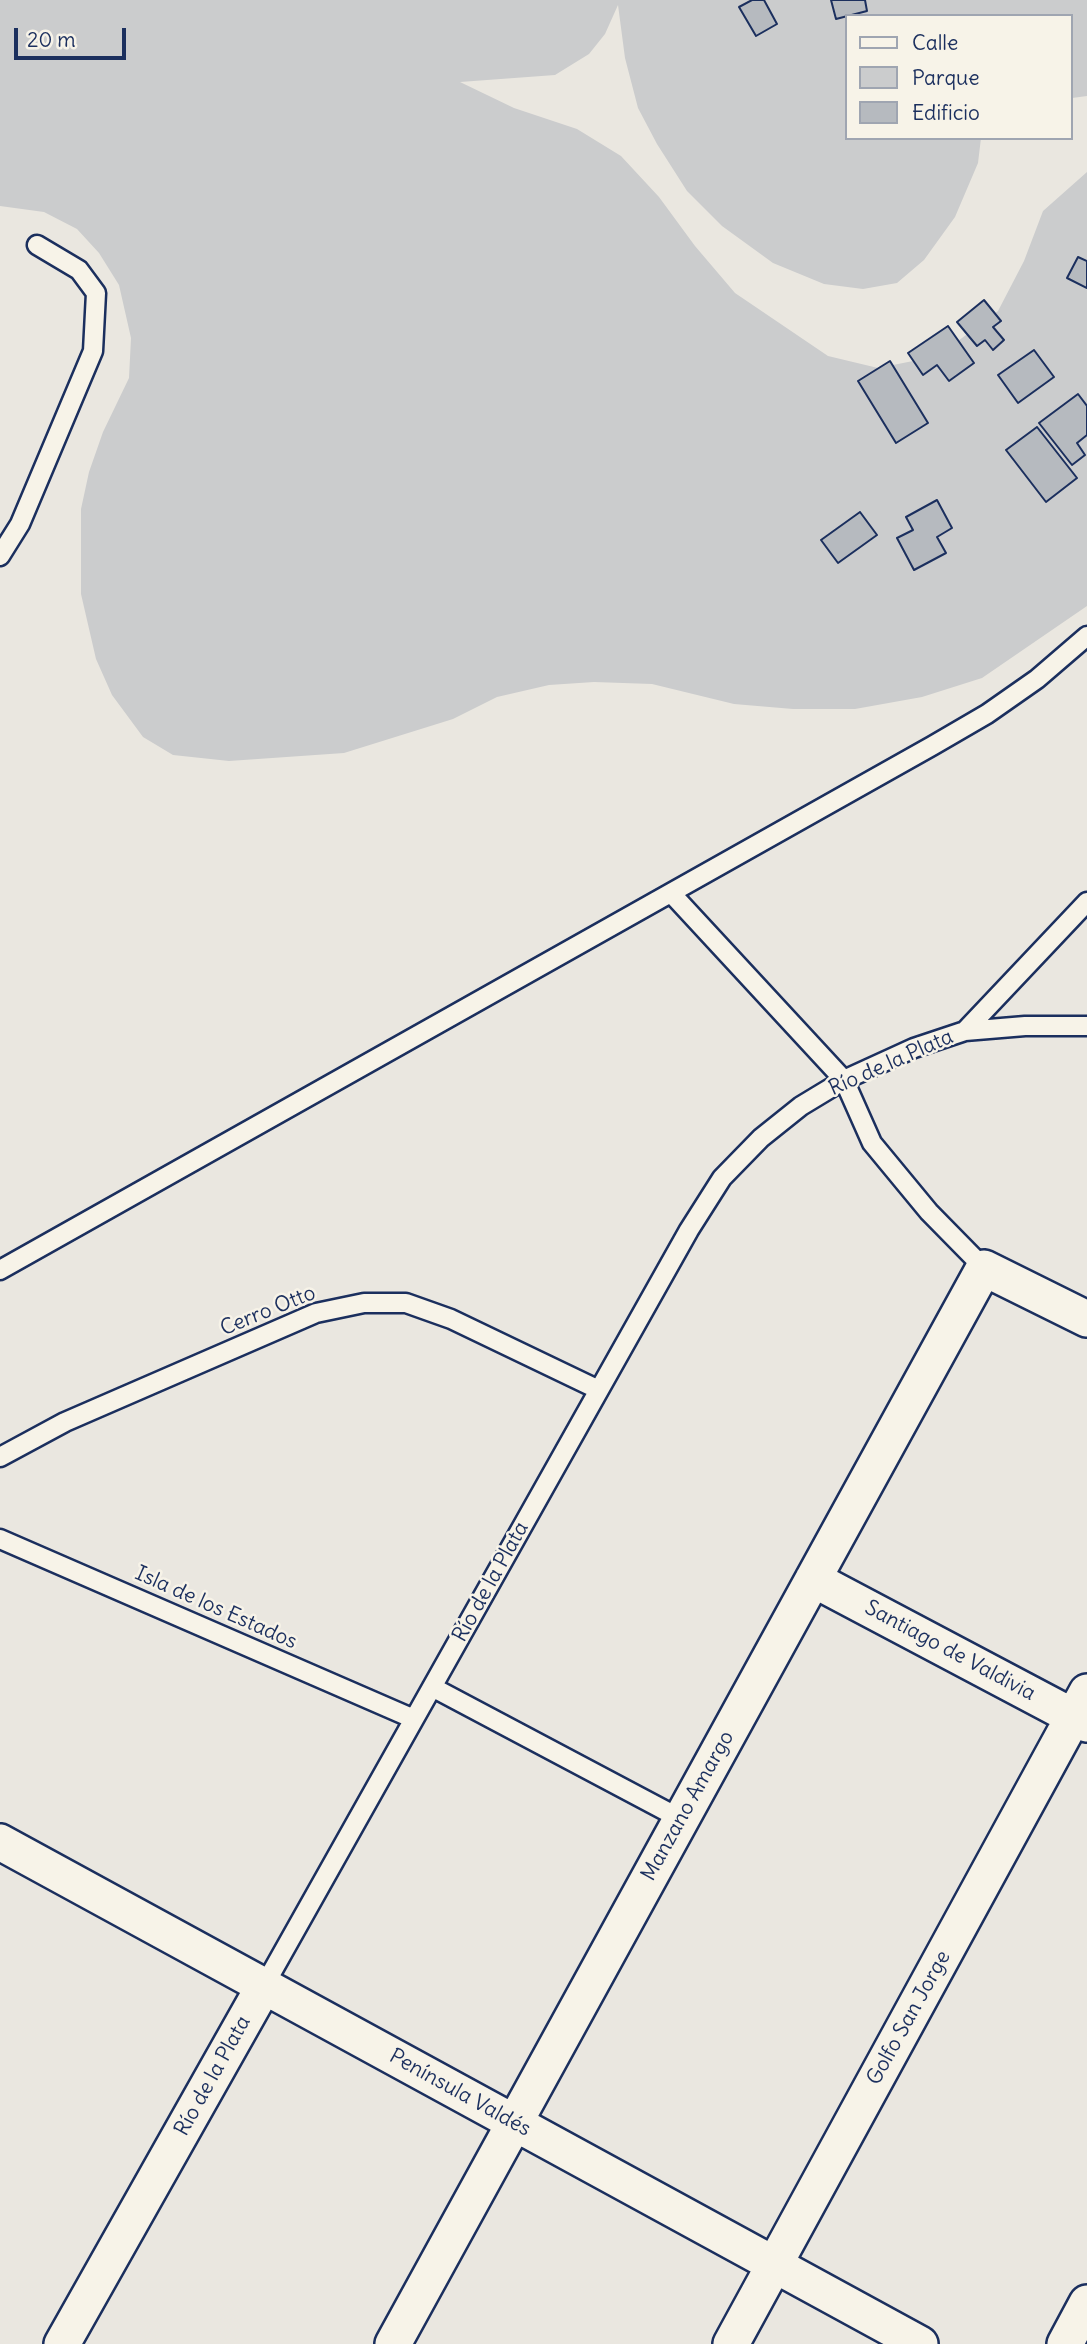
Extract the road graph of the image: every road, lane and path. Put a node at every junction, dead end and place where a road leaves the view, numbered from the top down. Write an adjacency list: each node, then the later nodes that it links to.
1 (37, 245): 2 (lane)
2 (0, 556)
3 (1087, 636): 4 (lane)
4 (671, 893): 8 (lane); 10 (lane)
5 (1087, 902): 7 (lane)
6 (1087, 1026): 7 (lane, Río de la Plata)
7 (965, 1031): 8 (lane, Río de la Plata)
8 (844, 1080): 9 (lane); 12 (lane, Río de la Plata)
9 (984, 1268): 11 (street); 15 (street, Manzano Amargo)
10 (0, 1270)
11 (1087, 1319)
12 (599, 1390): 13 (lane, Cerro Otto); 16 (lane, Río de la Plata)
13 (0, 1457)
14 (0, 1539): 18 (lane, Isla de los Estados)
15 (813, 1578): 17 (street, Santiago de Valdivia); 19 (street, Manzano Amargo)
16 (432, 1687): 18 (lane, Río de la Plata); 19 (lane)
17 (1082, 1711): 23 (street, Golfo San Jorge)
18 (414, 1719): 21 (lane, Río de la Plata)
19 (681, 1819): 22 (street, Manzano Amargo)
20 (1, 1844): 21 (street, Península Valdés)
21 (264, 1986): 22 (street, Península Valdés); 25 (street, Río de la Plata)
22 (514, 2123): 23 (street, Península Valdés); 26 (street, Manzano Amargo)
23 (775, 2265): 27 (street, Golfo San Jorge); 28 (street, Península Valdés)
24 (1087, 2303): 29 (street)
25 (62, 2344)
26 (393, 2344)
27 (731, 2344)
28 (920, 2344)
29 (1065, 2344)

